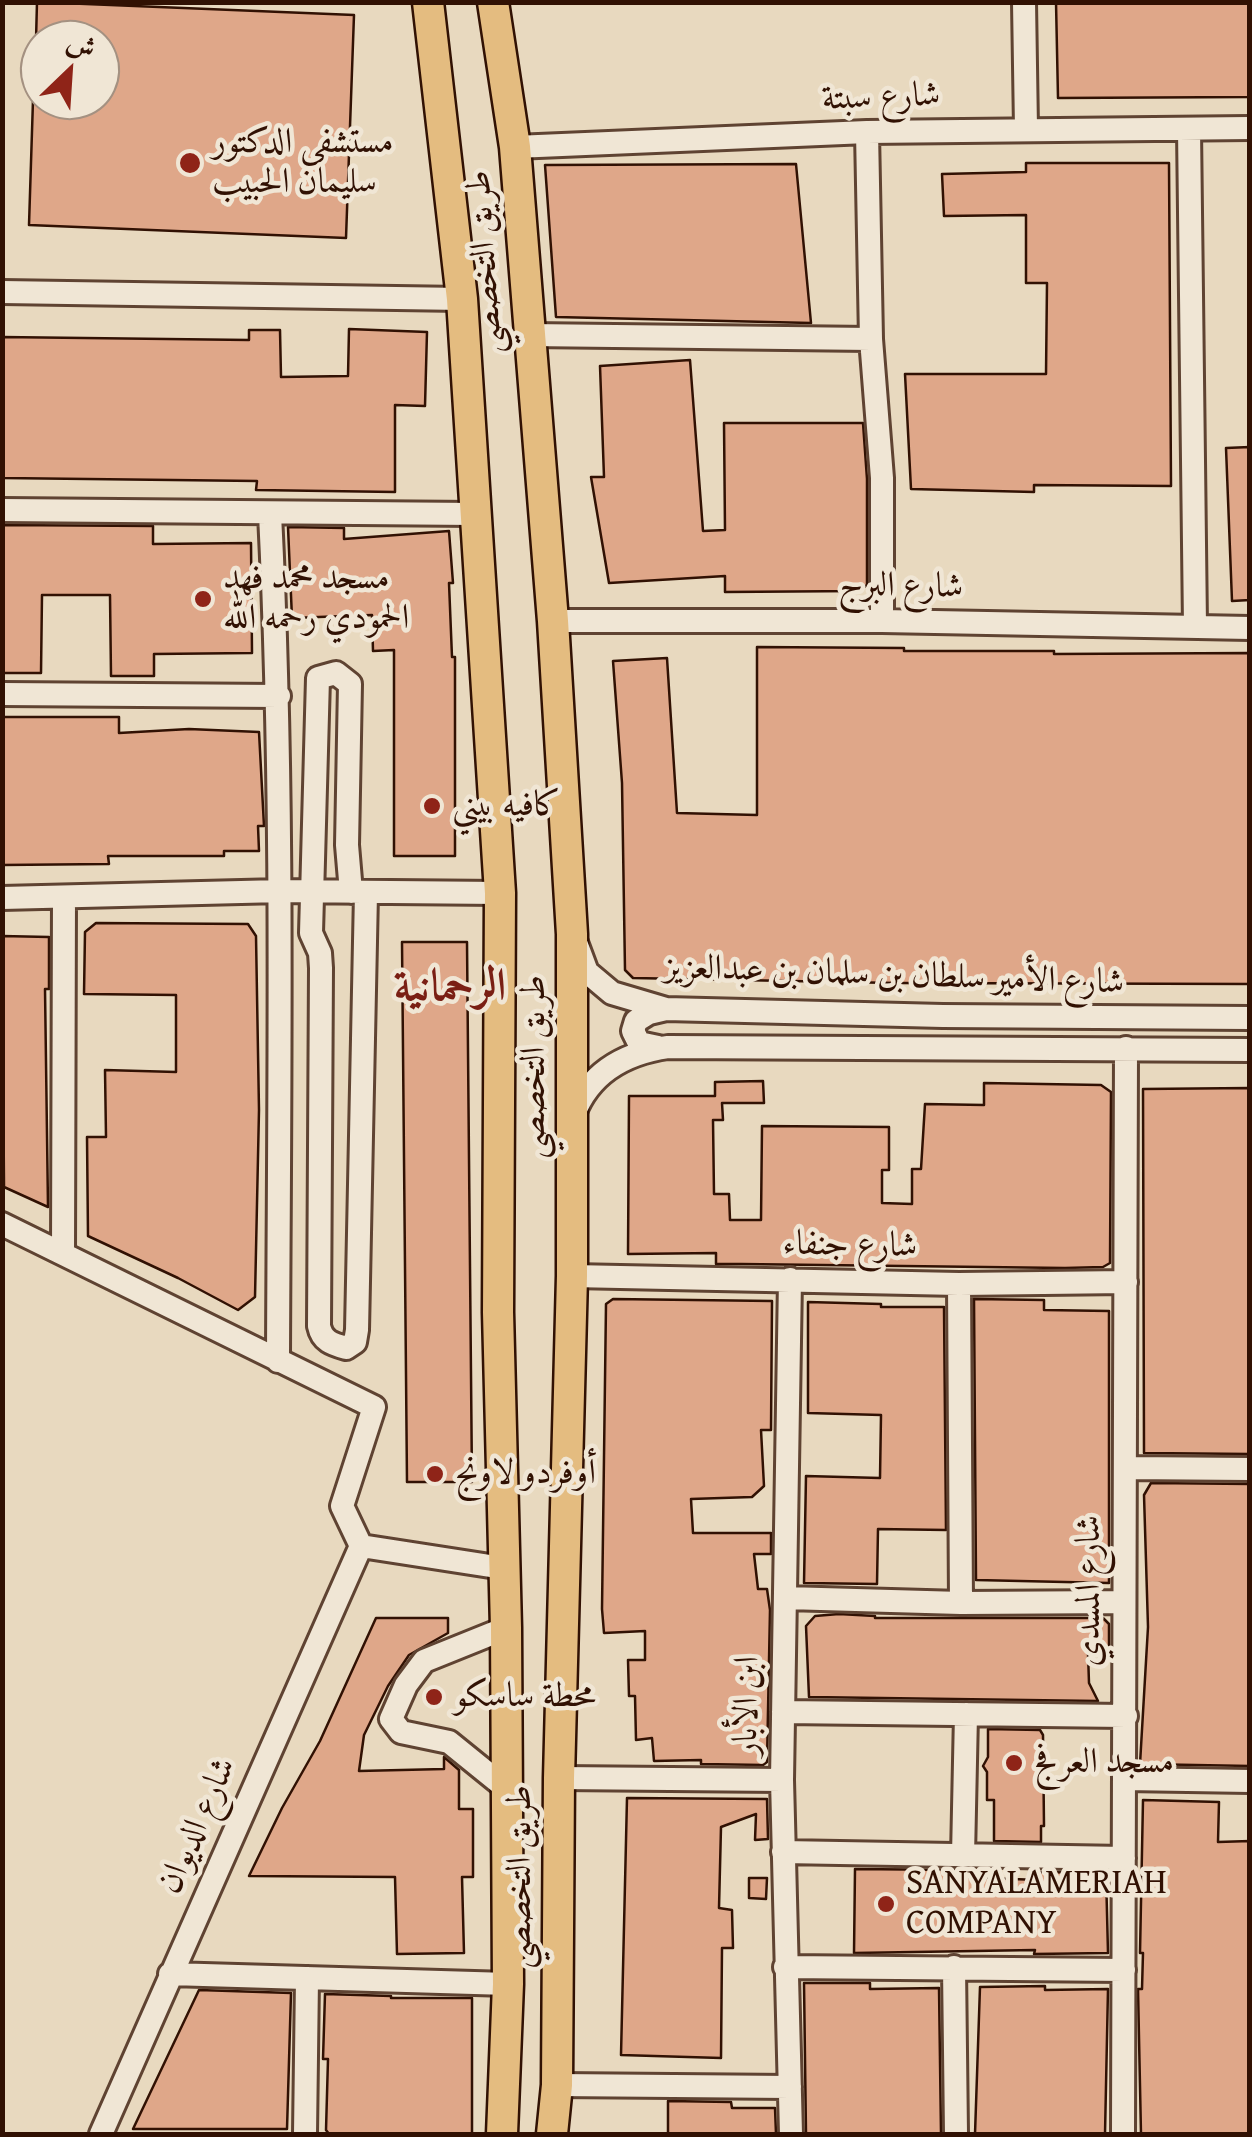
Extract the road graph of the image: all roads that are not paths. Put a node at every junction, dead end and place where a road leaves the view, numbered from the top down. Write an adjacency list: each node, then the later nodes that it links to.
1 (428, 2): 10 (main road, طريق التخصصي)
2 (493, 2): 8 (main road, طريق التخصصي)
3 (1024, 2): 6 (street)
4 (1189, 128): 5 (street, شارع سبتة); 6 (street, شارع سبتة); 18 (street)
5 (1250, 128)
6 (1026, 129): 7 (street, شارع سبتة)
7 (867, 132): 8 (street, شارع سبتة); 12 (street)
8 (515, 147): 11 (main road, طريق التخصصي)
9 (2, 292): 10 (street)
10 (462, 299): 15 (main road, طريق التخصصي)
11 (529, 335): 12 (street); 16 (main road, طريق التخصصي)
12 (871, 338): 17 (street)
13 (2, 510): 14 (street)
14 (270, 514): 15 (street); 21 (street)
15 (476, 514): 25 (main road, طريق التخصصي)
16 (553, 621): 17 (street, شارع البرج); 28 (main road, طريق التخصصي)
17 (882, 621): 18 (street, شارع البرج)
18 (1195, 626): 19 (street, شارع البرج)
19 (1250, 628)
20 (2, 694): 21 (street)
21 (278, 696): 22 (street)
22 (280, 891): 23 (street); 26 (street); 43 (street)
23 (311, 893): 24 (street); 24 (street); 36 (street)
24 (359, 893): 25 (street); 35 (street)
25 (500, 893): 47 (main road, طريق التخصصي)
26 (64, 897): 27 (street); 38 (street)
27 (2, 898)
28 (572, 934): 29 (street, شارع الأمير سلطان بن سلمان بن عبدالعزيز); 34 (main road, طريق التخصصي)
29 (666, 1009): 30 (street, شارع الأمير سلطان بن سلمان بن عبدالعزيز); 31 (street)
30 (1250, 1018)
31 (668, 1047): 32 (street, شارع الأمير سلطان بن سلمان بن عبدالعزيز); 34 (street, شارع الأمير سلطان بن سلمان بن عبدالعزيز)
32 (1126, 1048): 33 (street, شارع الأمير سلطان بن سلمان بن عبدالعزيز); 41 (street, شارع المسدي)
33 (1250, 1050)
34 (572, 1117): 39 (main road, طريق التخصصي)
35 (360, 1154): 36 (street); 36 (street)
36 (320, 1155)
37 (2, 1224): 38 (street)
38 (63, 1252): 43 (street)
39 (572, 1276): 40 (street, شارع جنفاء); 55 (main road, طريق التخصصي)
40 (790, 1279): 42 (street, شارع جنفاء); 48 (street, ابن الأبار)
41 (1126, 1282): 42 (street, شارع جنفاء); 44 (street, شارع المسدي)
42 (959, 1284): 50 (street)
43 (278, 1361): 46 (street)
44 (1126, 1468): 45 (street); 49 (street, شارع المسدي)
45 (1250, 1469)
46 (361, 1546): 47 (street); 66 (street, شارع الديوان)
47 (504, 1568): 51 (main road, طريق التخصصي)
48 (786, 1598): 50 (street); 52 (street, ابن الأبار)
49 (1124, 1602): 50 (street); 54 (street, شارع المسدي)
50 (961, 1603)
51 (506, 1628): 59 (main road, طريق التخصصي); 59 (street)
52 (782, 1712): 53 (street); 57 (street, ابن الأبار)
53 (966, 1714): 54 (street); 61 (street)
54 (1126, 1716): 56 (street, شارع المسدي)
55 (558, 1778): 57 (street); 69 (main road, طريق التخصصي)
56 (1125, 1779): 58 (street); 62 (street, شارع المسدي)
57 (782, 1780): 60 (street, ابن الأبار)
58 (1250, 1780)
59 (507, 1788): 68 (main road, طريق التخصصي)
60 (783, 1852): 61 (street); 63 (street, ابن الأبار)
61 (964, 1856): 62 (street)
62 (1124, 1858): 65 (street, شارع المسدي)
63 (786, 1967): 64 (street); 70 (street, ابن الأبار)
64 (954, 1967): 65 (street); 76 (street)
65 (1124, 1970): 77 (street, شارع المسدي)
66 (170, 1974): 67 (street); 71 (street, شارع الديوان)
67 (307, 1978): 68 (street); 72 (street)
68 (508, 1984): 73 (main road, طريق التخصصي)
69 (557, 2084): 70 (street); 74 (main road, طريق التخصصي)
70 (790, 2087): 75 (street, ابن الأبار)
71 (101, 2134)
72 (305, 2134)
73 (501, 2134)
74 (552, 2134)
75 (790, 2134)
76 (956, 2134)
77 (1123, 2134)

